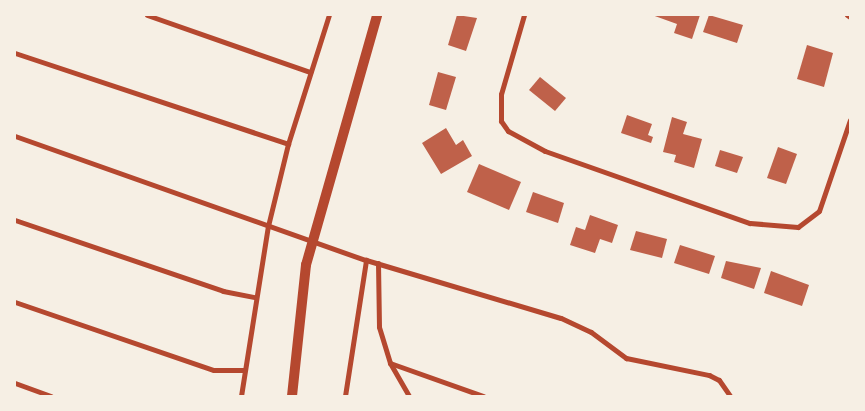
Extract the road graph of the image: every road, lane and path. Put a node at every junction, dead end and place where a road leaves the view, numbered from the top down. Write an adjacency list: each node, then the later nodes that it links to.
1 (147, 15): 6 (street)
2 (330, 15): 6 (street)
3 (377, 15): 13 (main road)
4 (524, 15): 8 (street)
5 (15, 53): 10 (street)
6 (310, 72): 10 (street)
7 (850, 120): 8 (street)
8 (848, 131)
9 (15, 136): 12 (street)
10 (288, 144): 12 (street)
11 (15, 220): 16 (street)
12 (268, 226): 13 (street); 16 (street)
13 (312, 241): 14 (street); 23 (main road)
14 (366, 260): 15 (street); 24 (street)
15 (378, 263): 18 (street); 27 (street)
16 (254, 297): 19 (street)
17 (15, 302): 19 (street)
18 (390, 363): 25 (street); 26 (street)
19 (243, 370): 22 (street)
20 (15, 383): 21 (street)
21 (51, 396)
22 (241, 396)
23 (292, 396)
24 (345, 396)
25 (409, 396)
26 (483, 396)
27 (730, 396)

